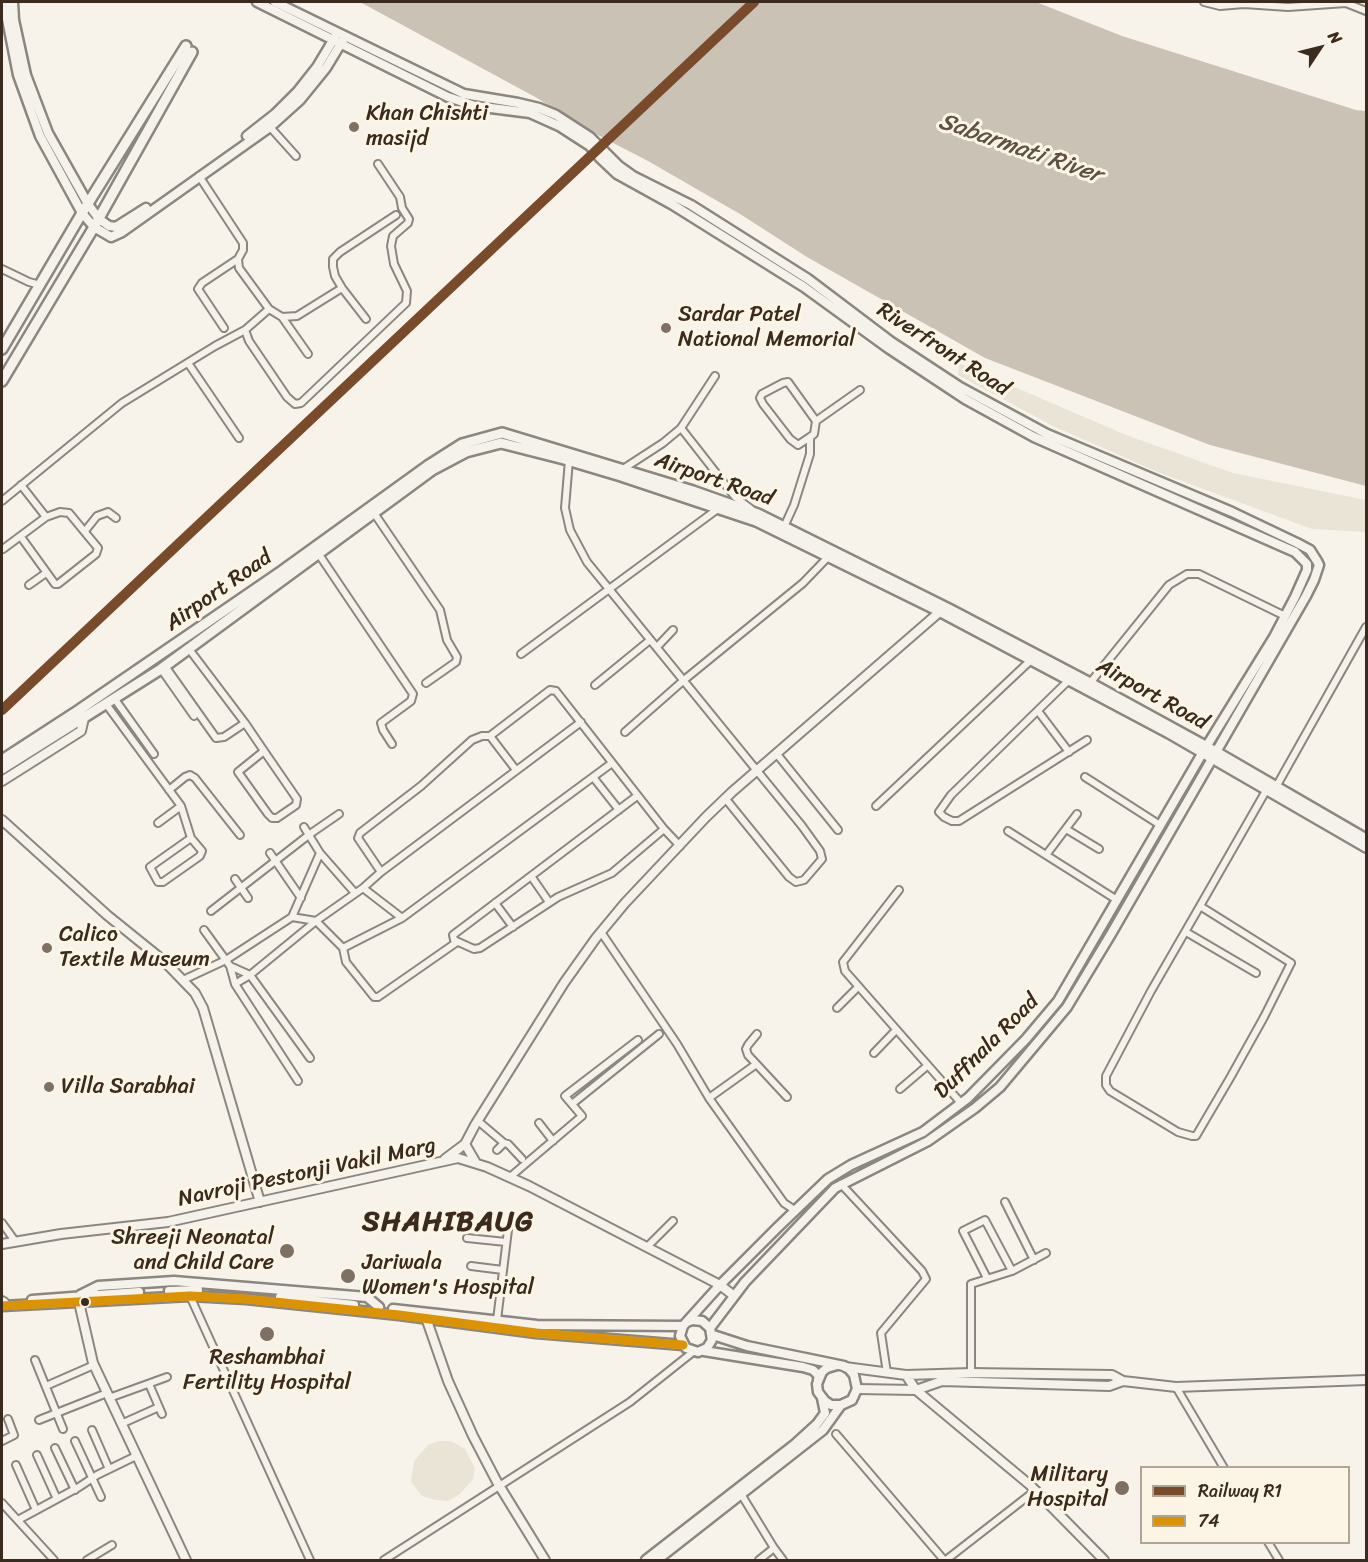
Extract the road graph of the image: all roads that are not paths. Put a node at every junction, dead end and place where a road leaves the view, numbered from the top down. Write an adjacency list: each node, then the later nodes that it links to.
1 (6, 2): 7 (main road)
2 (13, 2): 13 (main road)
3 (257, 2): 8 (main road, Riverfront Road)
4 (275, 2): 8 (main road, Riverfront Road)
5 (1204, 2): 6 (street)
6 (1366, 11)
7 (5, 21): 14 (main road)
8 (339, 37): 9 (main road); 16 (main road); 55 (main road, Riverfront Road); 82 (main road, Riverfront Road)
9 (270, 127): 10 (street); 12 (main road)
10 (296, 156)
11 (378, 164): 25 (street)
12 (199, 176): 16 (main road); 17 (street)
13 (88, 204): 14 (main road); 16 (main road); 16 (main road)
14 (82, 213): 16 (main road); 19 (main road)
15 (396, 214): 20 (street)
16 (96, 223): 30 (main road)
17 (238, 259): 21 (street); 24 (street)
18 (2, 269): 19 (street)
19 (40, 285): 26 (main road)
20 (342, 288): 22 (street); 23 (street)
21 (269, 309): 22 (street); 25 (street)
22 (282, 317): 27 (street)
23 (366, 319)
24 (224, 328)
25 (244, 330): 28 (street)
26 (2, 349)
27 (308, 354)
28 (188, 363): 35 (street); 38 (street)
29 (714, 376): 33 (street)
30 (2, 381)
31 (860, 390): 32 (street)
32 (816, 421): 34 (street); 34 (street)
33 (681, 428): 37 (street); 42 (street)
34 (810, 437): 45 (street)
35 (239, 438)
36 (569, 460): 40 (main road, Airport Road); 41 (main road, Airport Road); 53 (street)
37 (623, 469): 42 (main road, Airport Road); 71 (main road, Airport Road)
38 (21, 486): 39 (street); 43 (street)
39 (2, 501)
40 (719, 508): 50 (main road, Airport Road); 53 (street)
41 (374, 513): 49 (main road, Airport Road); 66 (street)
42 (758, 514): 45 (main road, Airport Road)
43 (46, 517): 46 (street); 47 (street)
44 (116, 518): 46 (street)
45 (784, 526): 54 (main road, Airport Road)
46 (85, 531): 51 (street)
47 (21, 537): 48 (street); 51 (street)
48 (3, 549)
49 (318, 553): 60 (main road, Airport Road); 79 (street)
50 (828, 557): 54 (main road, Airport Road); 64 (street)
51 (46, 573): 52 (street)
52 (29, 585)
53 (609, 590): 58 (street); 61 (street)
54 (943, 610): 62 (main road, Airport Road); 67 (main road, Airport Road); 83 (street)
55 (1285, 616): 67 (street); 82 (main road, Riverfront Road)
56 (1366, 627): 93 (street)
57 (673, 630): 59 (street)
58 (650, 640): 59 (street); 68 (street)
59 (657, 647): 64 (street)
60 (189, 649): 63 (main road, Airport Road); 74 (street)
61 (520, 654)
62 (1031, 660): 65 (main road, Airport Road); 98 (street)
63 (163, 667): 69 (main road, Airport Road); 72 (street); 74 (street)
64 (684, 680): 76 (street); 89 (street)
65 (1069, 680): 70 (street); 82 (main road, Airport Road)
66 (426, 683)
67 (1090, 683): 82 (main road, Airport Road)
68 (595, 685)
69 (110, 701): 71 (main road, Airport Road); 84 (street); 94 (street)
70 (1038, 711): 81 (street); 81 (street)
71 (81, 714): 75 (main road, Airport Road); 92 (street)
72 (194, 716)
73 (581, 722): 77 (street); 86 (street); 88 (street)
74 (245, 723): 80 (street)
75 (63, 725): 85 (main road); 87 (main road)
76 (625, 732)
77 (490, 736): 88 (street); 121 (street)
78 (1087, 740): 81 (street)
79 (392, 744)
80 (264, 751): 80 (street)
81 (1069, 752)
82 (1209, 752): 93 (main road, Airport Road); 104 (main road, Duffnala Road); 176 (main road)
83 (776, 753): 89 (street); 108 (street)
84 (154, 754)
85 (2, 760)
86 (612, 763): 90 (street); 95 (street)
87 (2, 769)
88 (516, 770): 121 (street)
89 (756, 771): 96 (street); 96 (street)
90 (593, 777): 99 (street); 136 (street)
91 (1085, 777): 104 (street)
92 (2, 781)
93 (1271, 788): 113 (main road, Airport Road); 115 (main road, Airport Road); 133 (street)
94 (169, 790): 97 (street); 110 (street)
95 (637, 796): 99 (street); 107 (street)
96 (726, 798): 114 (street)
97 (181, 806): 103 (street); 112 (street)
98 (876, 806)
99 (619, 810): 122 (street)
100 (339, 814): 111 (street)
101 (1077, 814): 106 (street)
102 (2, 820): 148 (street)
103 (158, 823)
104 (1160, 825): 130 (main road, Duffnala Road)
105 (304, 827): 111 (street)
106 (1066, 829): 116 (street); 119 (street)
107 (664, 830): 114 (street); 131 (street)
108 (838, 830)
109 (1008, 831): 119 (street)
110 (240, 834)
111 (310, 834): 118 (street); 120 (street)
112 (191, 838): 112 (street)
113 (1366, 839)
114 (680, 846): 140 (street)
115 (1366, 847)
116 (1099, 849)
117 (270, 853): 120 (street)
118 (320, 853): 127 (street); 129 (street)
119 (1046, 855): 130 (street)
120 (276, 860): 124 (street); 129 (street)
121 (381, 872): 125 (street)
122 (531, 876): 131 (street); 132 (street)
123 (235, 879): 124 (street)
124 (241, 887): 128 (street); 134 (street)
125 (363, 888): 127 (street); 136 (street)
126 (899, 890): 150 (street)
127 (355, 893): 137 (street)
128 (248, 898)
129 (301, 898): 135 (street)
130 (1117, 900): 164 (main road, Duffnala Road)
131 (549, 902): 138 (street)
132 (495, 903): 138 (street); 142 (street)
133 (1200, 906): 141 (street); 141 (street)
134 (211, 910)
135 (292, 917): 137 (street); 144 (street)
136 (402, 918): 143 (street)
137 (316, 921): 143 (street); 147 (street)
138 (513, 927): 142 (street)
139 (204, 930): 144 (street)
140 (601, 932): 163 (street); 166 (street)
141 (1186, 932): 146 (street)
142 (457, 942): 143 (street)
143 (343, 948)
144 (226, 960): 145 (street); 148 (street)
145 (230, 966): 147 (street); 149 (street)
146 (1256, 973)
147 (249, 975): 149 (street); 157 (street)
148 (183, 980): 177 (street)
149 (235, 984): 160 (street)
150 (858, 987): 151 (street); 152 (street)
151 (837, 1008)
152 (896, 1030): 156 (street); 159 (street)
153 (659, 1034): 165 (street)
154 (757, 1034): 158 (street)
155 (638, 1040): 165 (street)
156 (874, 1053)
157 (310, 1058)
158 (755, 1065): 162 (street); 163 (street)
159 (927, 1066): 161 (street); 164 (street)
160 (298, 1081)
161 (900, 1089)
162 (787, 1097)
163 (709, 1098): 179 (street)
164 (961, 1103): 179 (main road, Duffnala Road)
165 (572, 1104): 168 (street)
166 (478, 1121): 169 (street); 170 (street)
167 (539, 1123): 168 (street)
168 (553, 1141): 175 (street)
169 (504, 1143): 171 (street); 172 (street)
170 (465, 1144): 173 (street); 174 (street)
171 (496, 1149)
172 (522, 1159)
173 (442, 1161): 174 (street, Navroji Pestonji Vakil Marg); 177 (street, Navroji Pestonji Vakil Marg)
174 (476, 1163): 175 (street, Navroji Pestonji Vakil Marg)
175 (510, 1177): 187 (street, Navroji Pestonji Vakil Marg)
176 (841, 1184): 195 (main road); 209 (street)
177 (260, 1202): 184 (street, Navroji Pestonji Vakil Marg)
178 (1005, 1202): 189 (street)
179 (796, 1210): 194 (main road, Duffnala Road)
180 (673, 1221): 187 (street)
181 (2, 1224): 184 (street)
182 (508, 1230): 185 (street)
183 (467, 1238): 185 (street)
184 (15, 1241): 186 (street, Navroji Pestonji Vakil Marg)
185 (506, 1242): 191 (street)
186 (2, 1244)
187 (647, 1248): 194 (street, Navroji Pestonji Vakil Marg)
188 (1046, 1252): 189 (street)
189 (1034, 1260): 192 (street)
190 (471, 1266): 191 (street)
191 (503, 1270): 200 (street)
192 (1012, 1271): 193 (street); 193 (street)
193 (987, 1278): 210 (street)
194 (720, 1285): 195 (street, Navroji Pestonji Vakil Marg); 201 (main road, Duffnala Road)
195 (733, 1295): 202 (main road)
196 (190, 1296): 197 (main road); 199 (main road); 257 (street)
197 (78, 1300): 198 (main road); 199 (main road); 207 (street)
198 (2, 1303)
199 (426, 1316): 200 (main road); 203 (main road); 242 (street)
200 (497, 1320): 201 (main road)
201 (685, 1324): 202 (main road); 203 (main road)
202 (711, 1331): 204 (main road); 208 (main road)
203 (683, 1346): 205 (main road)
204 (704, 1351): 205 (main road); 216 (main road)
205 (693, 1352): 242 (street)
206 (35, 1360): 217 (street)
207 (94, 1365): 217 (street); 221 (street)
208 (840, 1366): 209 (street); 216 (main road); 219 (main road)
209 (887, 1373): 211 (street)
210 (971, 1373): 211 (street); 214 (street)
211 (906, 1375): 220 (street)
212 (167, 1377): 215 (street)
213 (1366, 1380): 218 (street)
214 (1123, 1381): 218 (street); 220 (street)
215 (150, 1384): 221 (street); 224 (street)
216 (817, 1384): 222 (main road)
217 (46, 1386): 225 (street)
218 (1176, 1387): 239 (street)
219 (857, 1389): 220 (street); 223 (main road)
220 (916, 1390): 244 (street)
221 (108, 1396): 225 (street); 229 (street)
222 (822, 1398): 223 (main road); 260 (main road)
223 (841, 1405): 245 (main road)
224 (159, 1407): 226 (street); 229 (street)
225 (57, 1413): 228 (street); 230 (street)
226 (162, 1414)
227 (8, 1419): 233 (street)
228 (39, 1420)
229 (121, 1424): 237 (street)
230 (63, 1429)
231 (92, 1430): 240 (street)
232 (836, 1434): 264 (street)
233 (2, 1441)
234 (75, 1441): 241 (street)
235 (55, 1448): 243 (street)
236 (37, 1455): 247 (street)
237 (136, 1456): 240 (street); 256 (street)
238 (16, 1465): 249 (street)
239 (1223, 1466)
240 (109, 1469): 241 (street)
241 (93, 1478): 243 (street); 246 (street)
242 (499, 1486): 258 (street); 259 (street)
243 (75, 1490): 247 (street)
244 (1036, 1490): 264 (street); 265 (street)
245 (741, 1494): 253 (street); 261 (main road)
246 (101, 1497)
247 (57, 1499): 249 (street)
248 (2, 1503): 250 (street)
249 (36, 1510): 250 (street)
250 (18, 1520): 254 (street)
251 (1269, 1544): 266 (street)
252 (112, 1545): 255 (street)
253 (774, 1548): 262 (street); 263 (street)
254 (54, 1560)
255 (87, 1560)
256 (186, 1560)
257 (309, 1560)
258 (384, 1560)
259 (545, 1560)
260 (646, 1560)
261 (657, 1560)
262 (759, 1560)
263 (783, 1560)
264 (945, 1560)
265 (1104, 1560)
266 (1279, 1560)

